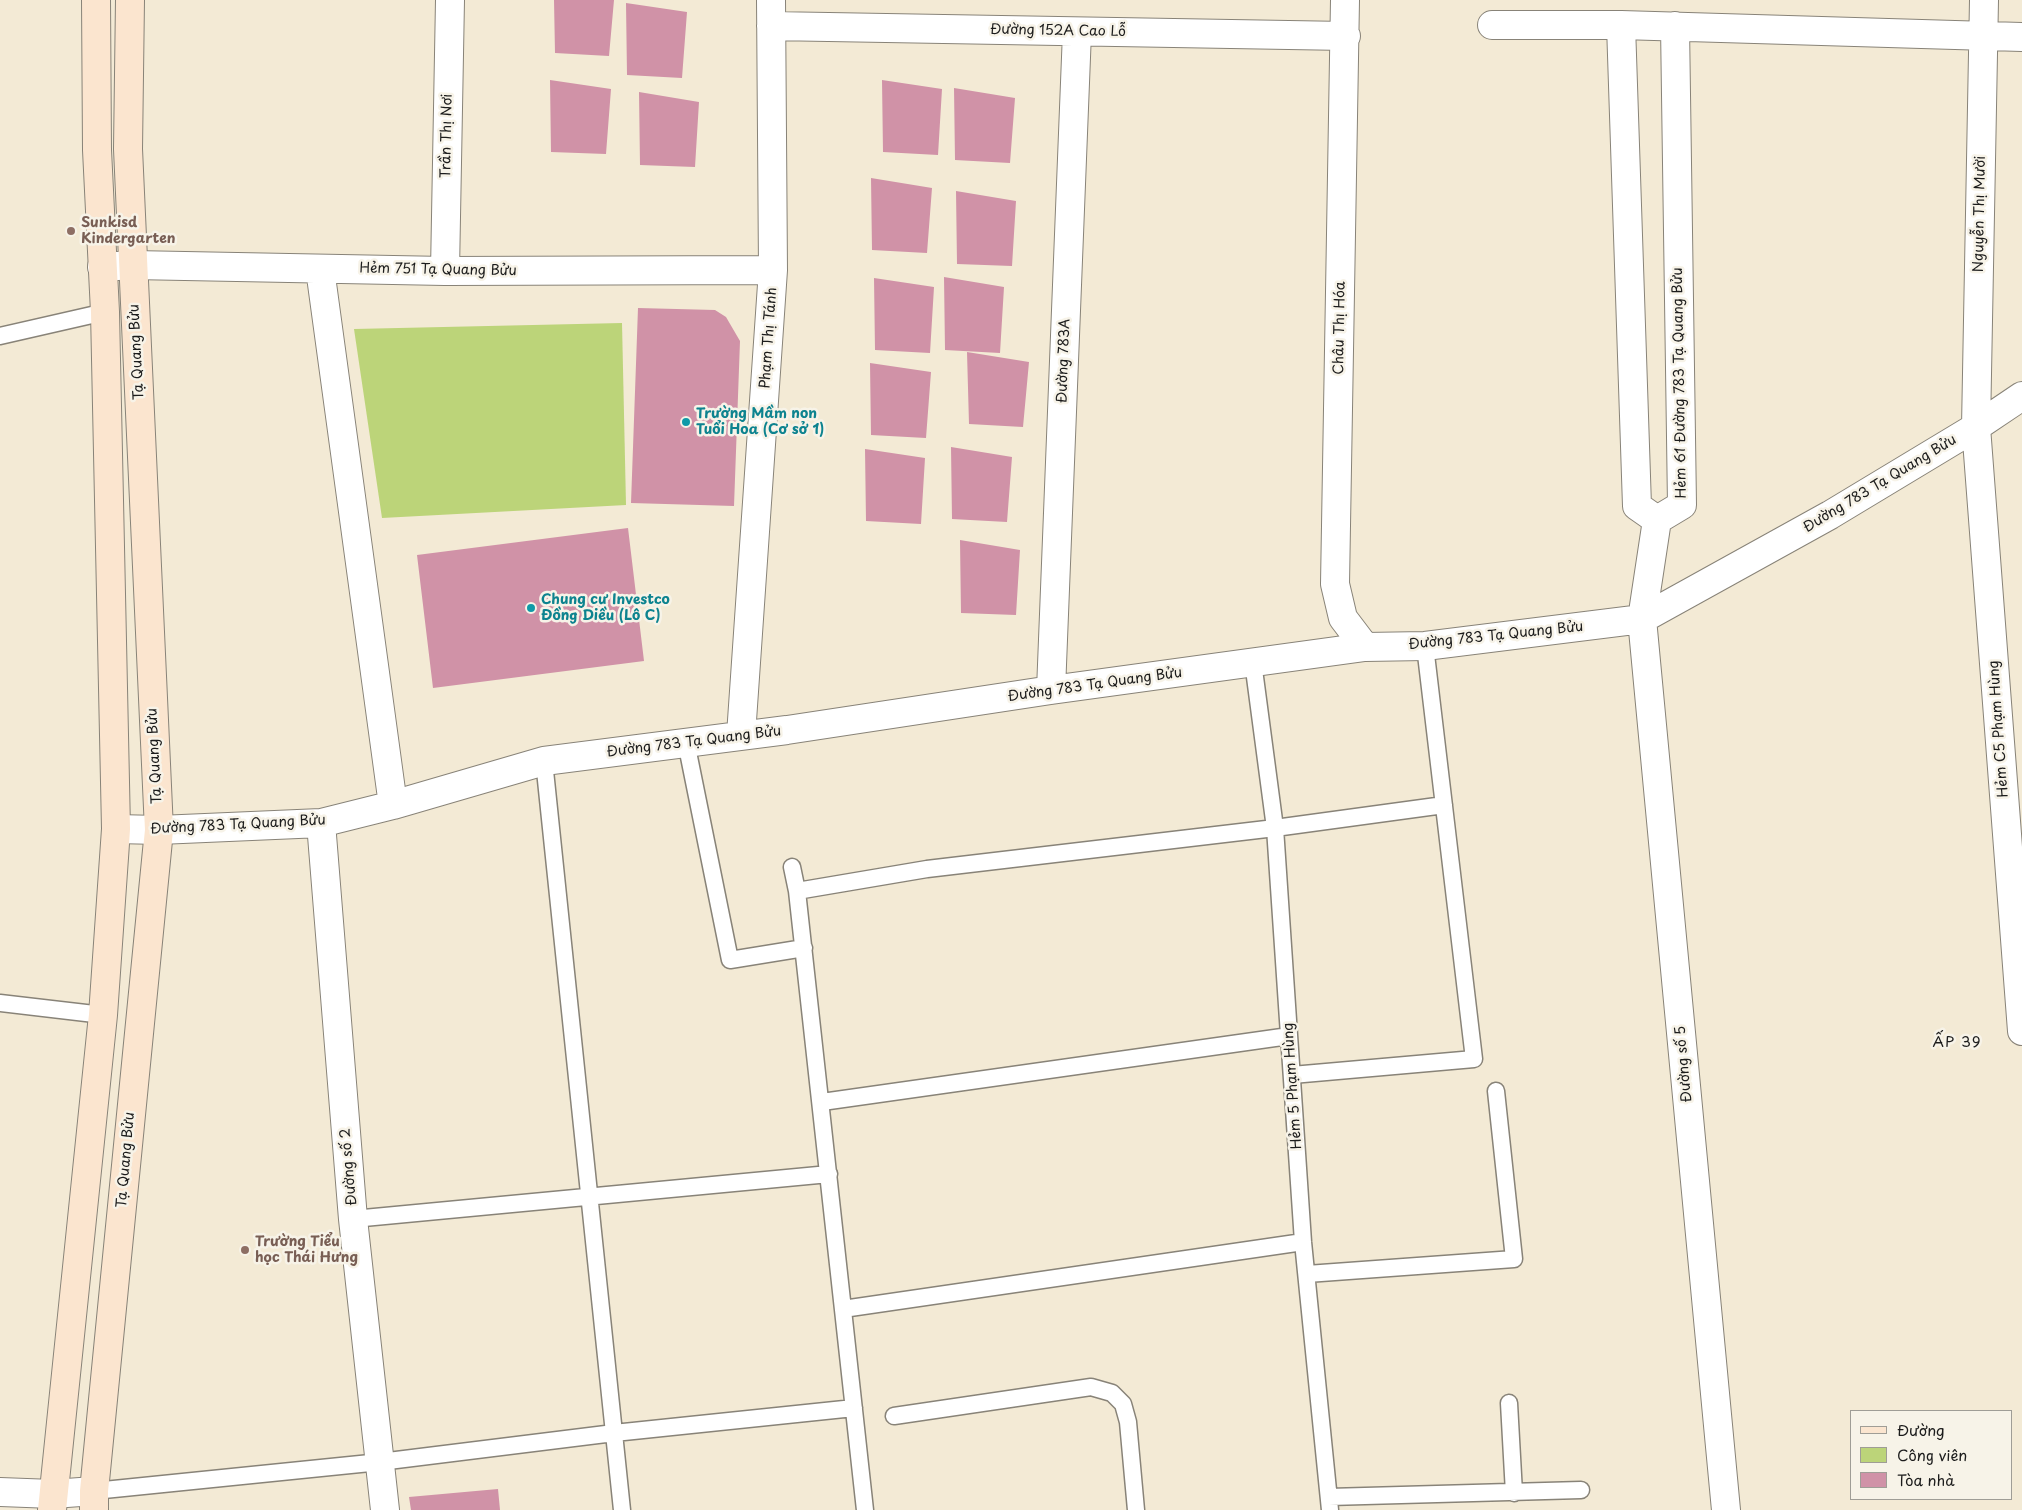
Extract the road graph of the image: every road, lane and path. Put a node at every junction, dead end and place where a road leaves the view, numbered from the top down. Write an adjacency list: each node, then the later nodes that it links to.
1 (96, 0): 15 (main road)
2 (130, 0): 14 (main road, Tạ Quang Bửu)
3 (450, 0): 18 (street, Trần Thị Nơi)
4 (1345, 0): 11 (street, Châu Thị Hóa)
5 (1984, 0): 12 (street, Nguyễn Thị Mười)
6 (771, 13): 10 (street, Đường 152A Cao Lỗ); 17 (street, Phạm Thị Tánh)
7 (1621, 24): 8 (street); 9 (street); 23 (street)
8 (1492, 25)
9 (1675, 26): 12 (street); 23 (street, Hẻm 61 Đường 783 Tạ Quang Bửu)
10 (1077, 32): 11 (street, Đường 152A Cao Lỗ); 28 (street, Đường 783A)
11 (1346, 36): 26 (street, Châu Thị Hóa)
12 (1984, 36): 13 (street); 22 (street, Nguyễn Thị Mười)
13 (2022, 38)
14 (133, 265): 15 (street, Hẻm 751 Tạ Quang Bửu); 16 (street, Hẻm 751 Tạ Quang Bửu); 37 (main road, Tạ Quang Bửu)
15 (102, 267): 19 (main road)
16 (320, 268): 18 (street, Hẻm 751 Tạ Quang Bửu); 32 (street)
17 (773, 270): 18 (street, Hẻm 751 Tạ Quang Bửu); 29 (street, Phạm Thị Tánh)
18 (445, 271)
19 (105, 312): 20 (lane); 36 (main road)
20 (0, 336)
21 (2022, 396): 22 (street, Đường 783 Tạ Quang Bửu)
22 (1976, 427): 24 (street, Đường 783 Tạ Quang Bửu); 43 (street, Hẻm C5 Phạm Hùng)
23 (1656, 520): 24 (street, Đường số 5)
24 (1642, 619): 25 (street, Đường 783 Tạ Quang Bửu); 69 (street, Đường số 5)
25 (1425, 646): 26 (street, Đường 783 Tạ Quang Bửu); 33 (lane)
26 (1365, 647): 27 (street, Đường 783 Tạ Quang Bửu)
27 (1253, 662): 28 (street, Đường 783 Tạ Quang Bửu); 35 (lane, Hẻm 5 Phạm Hùng)
28 (1051, 690): 29 (street, Đường 783 Tạ Quang Bửu)
29 (741, 734): 30 (street, Đường 783 Tạ Quang Bửu)
30 (686, 742): 31 (street, Đường 783 Tạ Quang Bửu); 40 (lane)
31 (544, 761): 32 (street, Đường 783 Tạ Quang Bửu); 49 (lane)
32 (393, 805): 34 (street, Đường 783 Tạ Quang Bửu)
33 (1444, 805): 35 (lane); 45 (lane)
34 (321, 823): 37 (street, Đường 783 Tạ Quang Bửu); 50 (street, Đường số 2)
35 (1275, 828): 39 (lane); 44 (lane, Hẻm 5 Phạm Hùng)
36 (116, 829): 37 (street, Đường 783 Tạ Quang Bửu); 42 (main road)
37 (159, 830): 62 (main road, Tạ Quang Bửu)
38 (792, 867): 39 (lane)
39 (797, 891): 40 (lane)
40 (804, 948): 47 (lane)
41 (0, 1003): 42 (lane)
42 (103, 1015): 63 (main road)
43 (2022, 1031)
44 (1289, 1036): 45 (lane, Hẻm 5 Phạm Hùng); 47 (lane)
45 (1292, 1075): 51 (lane, Hẻm 5 Phạm Hùng)
46 (1496, 1091): 52 (lane)
47 (822, 1102): 48 (lane)
48 (829, 1174): 49 (lane); 53 (lane)
49 (590, 1195): 50 (lane); 57 (lane)
50 (353, 1219): 58 (street, Đường số 2)
51 (1303, 1242): 52 (lane, Hẻm 5 Phạm Hùng); 53 (lane)
52 (1307, 1274): 64 (lane, Hẻm 5 Phạm Hùng)
53 (843, 1309): 55 (lane)
54 (1509, 1403): 61 (lane)
55 (854, 1408): 57 (lane); 67 (lane)
56 (894, 1416): 68 (lane)
57 (614, 1433): 58 (lane); 66 (lane)
58 (380, 1462): 62 (lane); 65 (street, Đường số 2)
59 (1581, 1490): 61 (lane)
60 (0, 1492): 63 (street)
61 (1514, 1493): 64 (lane)
62 (94, 1500): 63 (street)
63 (53, 1502)
64 (1329, 1504)
65 (386, 1510)
66 (622, 1510)
67 (865, 1510)
68 (1136, 1510)
69 (1726, 1510)

